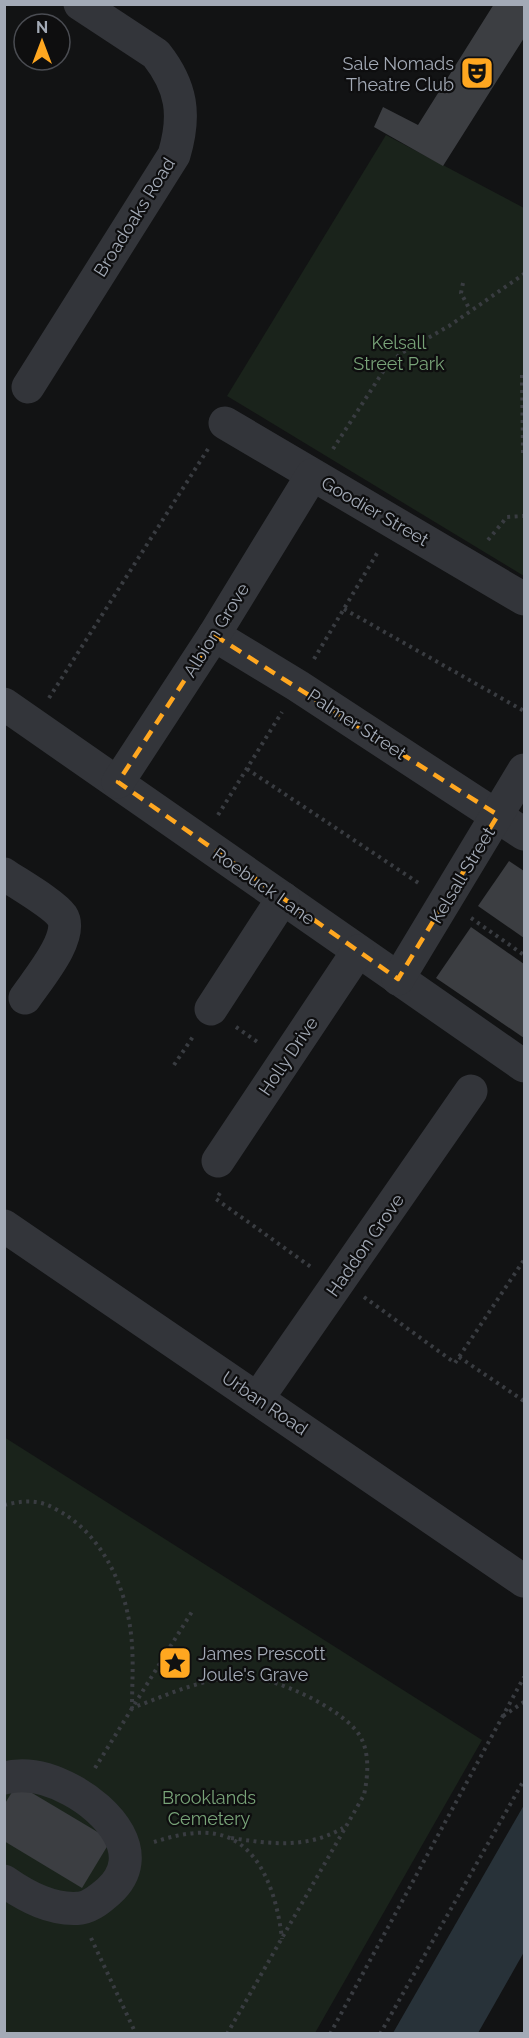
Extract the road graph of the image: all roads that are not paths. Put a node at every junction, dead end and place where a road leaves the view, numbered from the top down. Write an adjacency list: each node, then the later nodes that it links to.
1 (80, 4): 2 (street, Broadoaks Road)
2 (28, 387)
3 (225, 423): 4 (street, Goodier Street)
4 (312, 475): 5 (street, Goodier Street); 6 (street, Albion Grove)
5 (525, 599)
6 (214, 635): 9 (street, Albion Grove); 10 (street, Palmer Street)
7 (4, 704): 9 (street, Roebuck Lane)
8 (525, 770): 10 (street, Kelsall Street)
9 (118, 782): 13 (street, Roebuck Lane)
10 (498, 815): 11 (street, Palmer Street); 15 (street, Kelsall Street)
11 (525, 834)
12 (4, 874): 16 (street)
13 (283, 898): 14 (street, Roebuck Lane); 17 (street)
14 (358, 951): 15 (street, Roebuck Lane); 20 (street, Holly Drive)
15 (399, 979): 18 (street, Roebuck Lane)
16 (25, 998)
17 (211, 1009)
18 (525, 1066)
19 (471, 1091): 22 (street, Haddon Grove)
20 (220, 1175)
21 (4, 1227): 22 (street, Urban Road)
22 (258, 1398): 23 (street, Urban Road)
23 (525, 1581)
24 (4, 1778): 25 (street)
25 (9, 1894)

